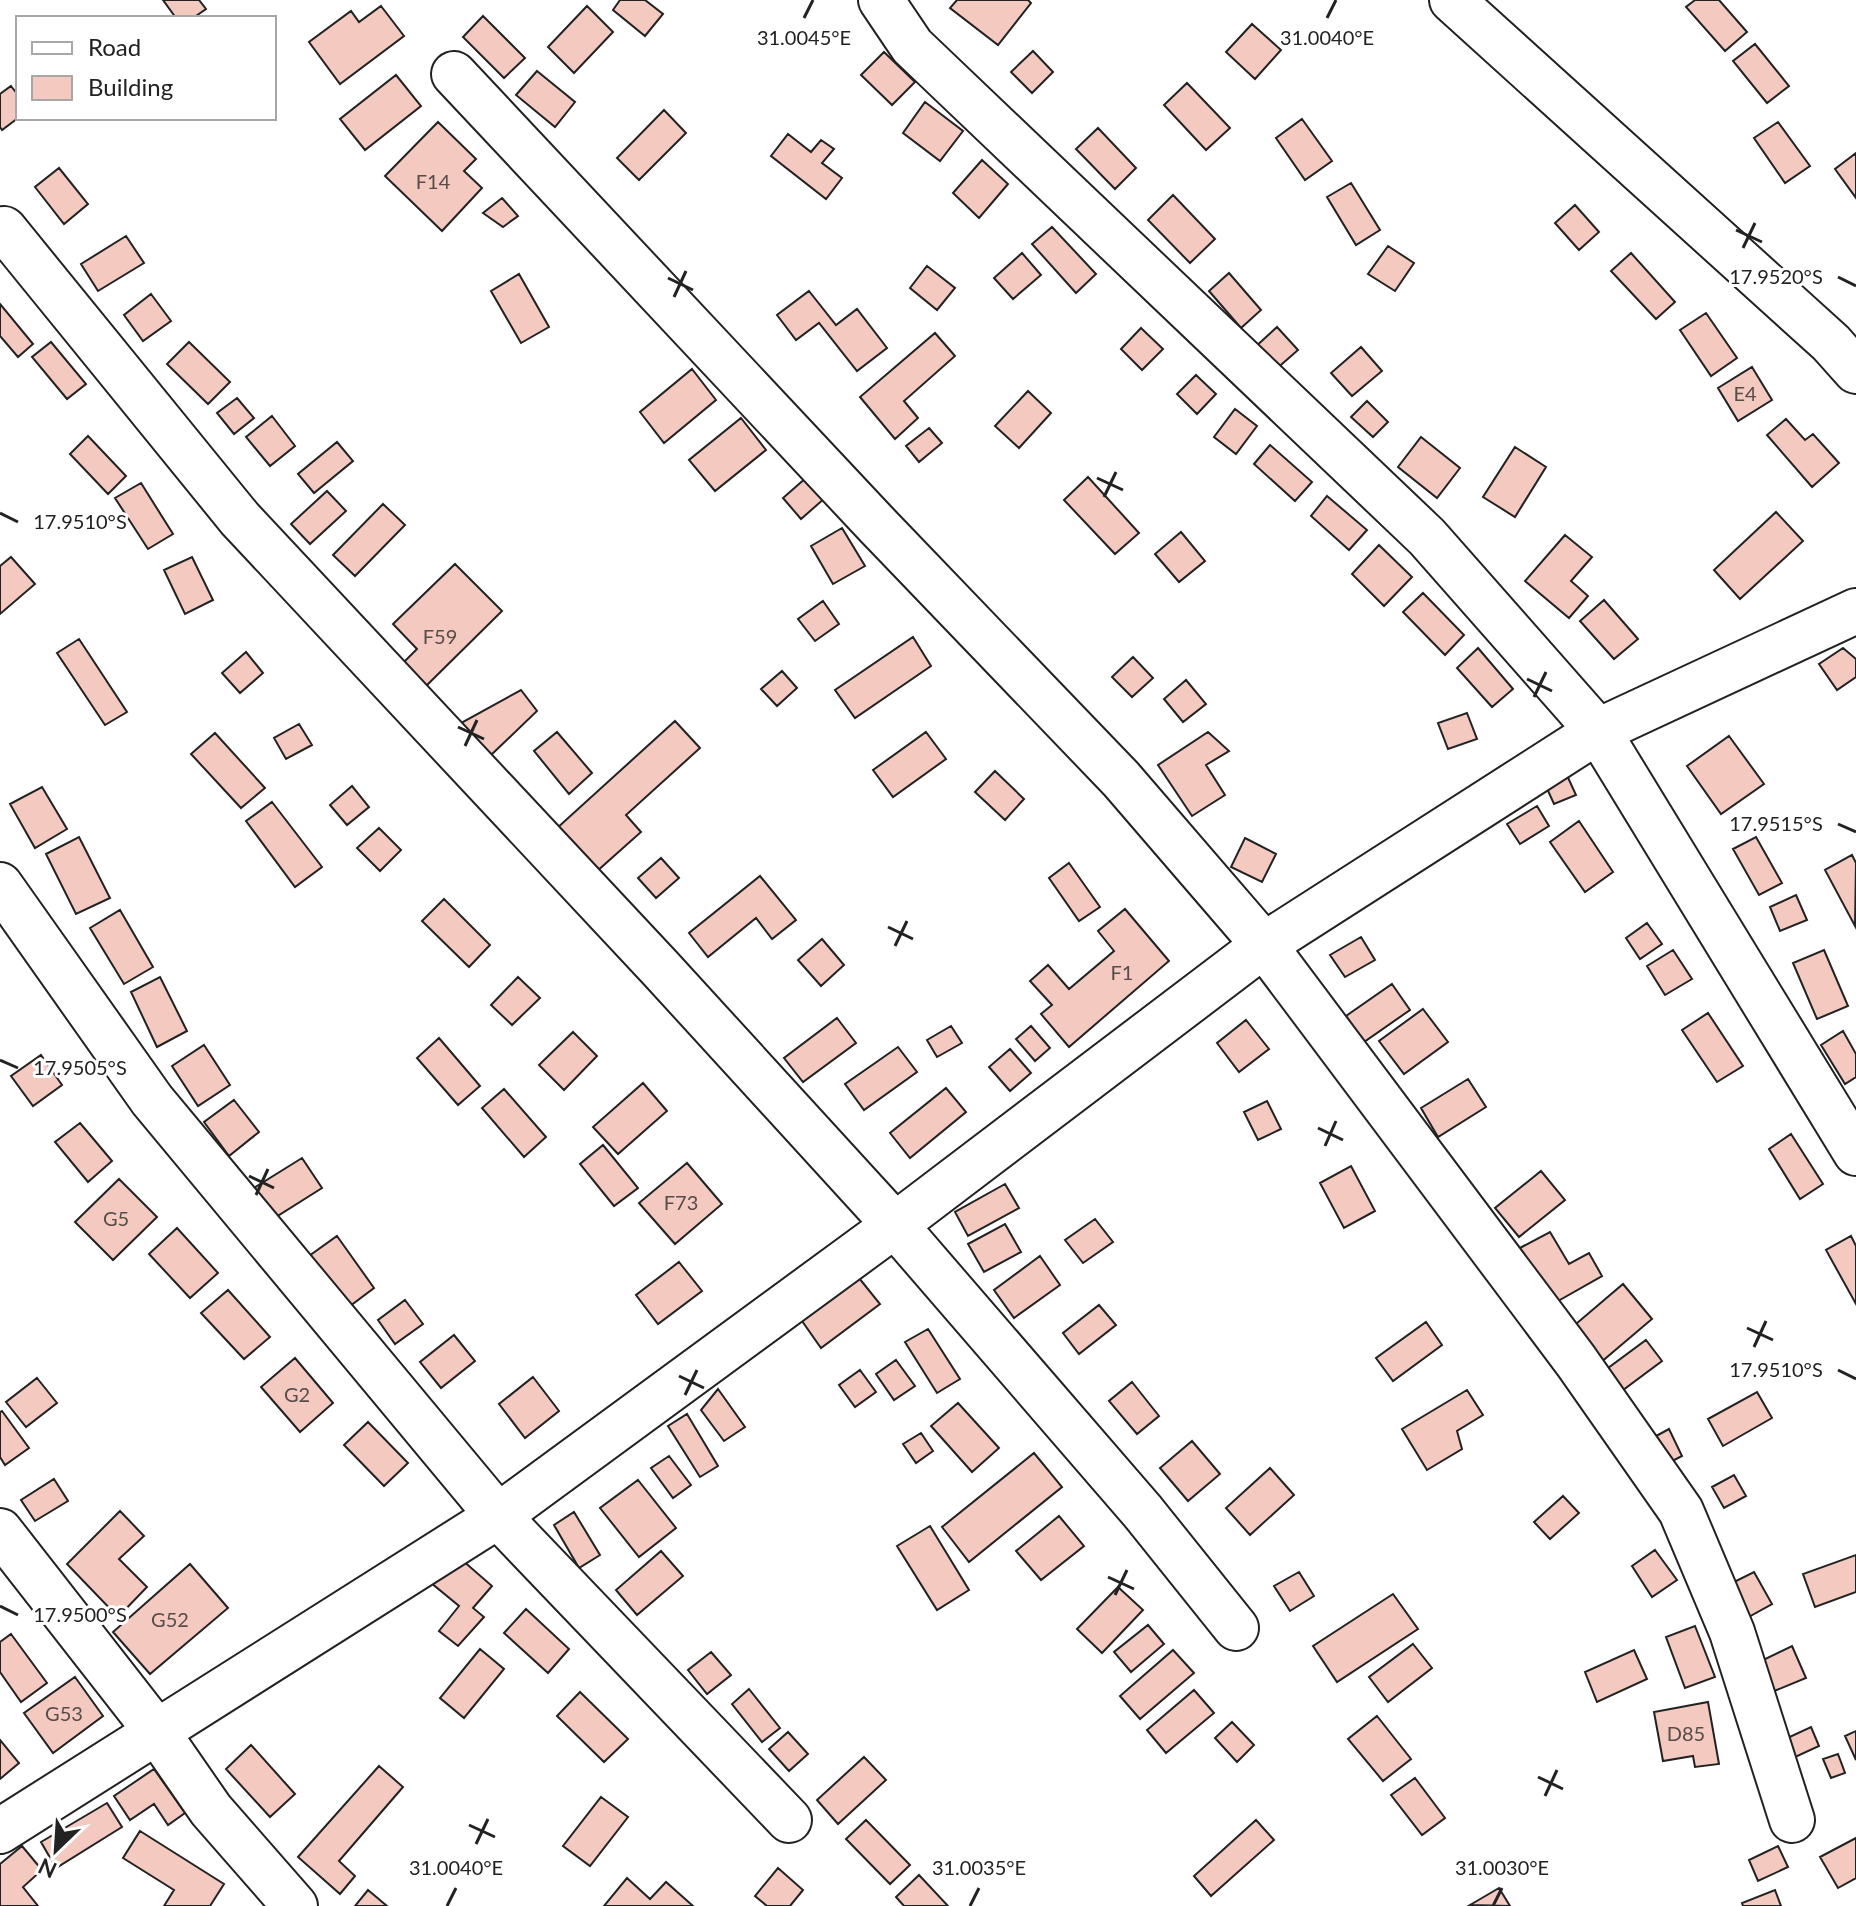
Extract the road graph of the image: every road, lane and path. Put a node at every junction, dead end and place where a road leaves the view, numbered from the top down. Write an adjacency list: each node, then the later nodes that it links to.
1 (881, 0): 7 (street)
2 (1452, 0): 5 (street)
3 (454, 74): 9 (street)
4 (4, 229): 11 (street)
5 (1856, 371)
6 (1856, 611): 7 (street)
7 (1598, 731): 9 (street); 10 (street)
8 (0, 885): 12 (street)
9 (1264, 945): 11 (street); 17 (street)
10 (1856, 1153)
11 (895, 1225): 12 (street); 14 (street)
12 (498, 1516): 15 (street); 16 (street)
13 (0, 1531): 15 (street)
14 (1236, 1628)
15 (157, 1732): 18 (street); 19 (street)
16 (789, 1820)
17 (1792, 1820)
18 (0, 1831)
19 (295, 1906)

